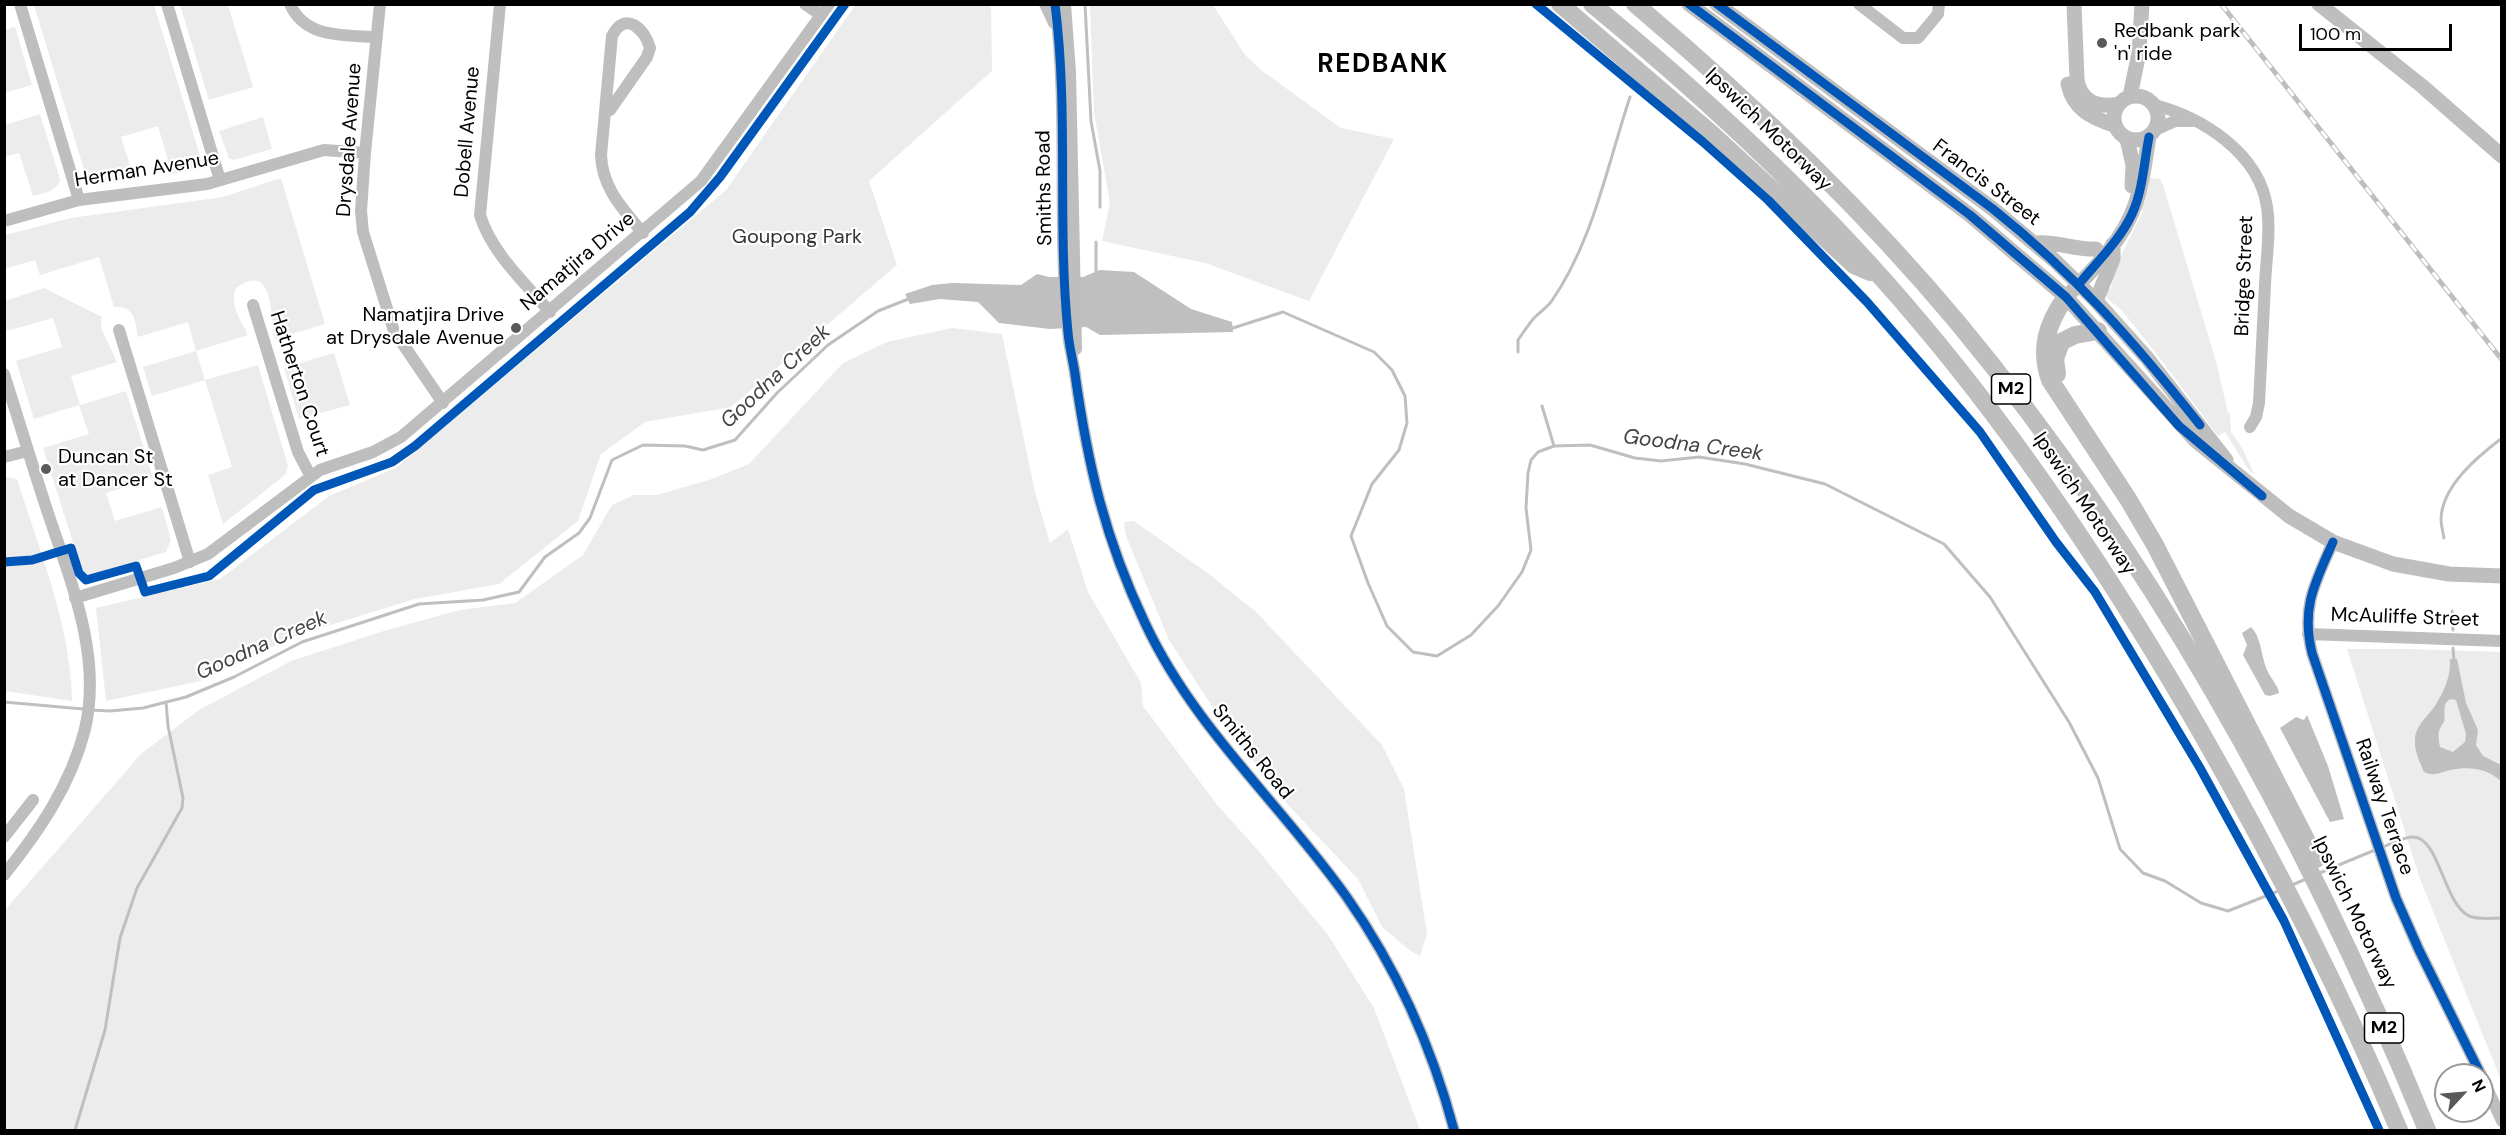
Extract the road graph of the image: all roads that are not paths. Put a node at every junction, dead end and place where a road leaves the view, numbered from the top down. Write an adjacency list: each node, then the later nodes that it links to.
1 (20, 4): 36 (street)
2 (167, 4): 35 (street)
3 (290, 4): 24 (street)
4 (380, 4): 24 (street, Drysdale Avenue)
5 (500, 4): 48 (street, Dobell Avenue)
6 (805, 4): 21 (street)
7 (829, 4): 21 (street, Namatjira Drive)
8 (1045, 4): 22 (street)
9 (1055, 4): 22 (street, Smiths Road)
10 (1065, 4): 42 (street, Smiths Road)
11 (1560, 4): 43 (highway)
12 (1592, 4): 43 (highway, Ipswich Motorway / M2)
13 (1635, 4): 67 (highway, Ipswich Motorway / M2)
14 (1689, 4): 45 (main road, Francis Street)
15 (1717, 4): 39 (main road, Francis Street)
16 (1859, 4): 17 (street)
17 (1939, 4)
18 (2074, 4): 23 (main road)
19 (2142, 4): 25 (main road)
20 (2319, 4): 34 (main road)
21 (821, 15): 38 (street, Namatjira Drive)
22 (1059, 32): 42 (street, Smiths Road)
23 (2075, 33): 26 (main road); 30 (main road)
24 (377, 37): 33 (street, Drysdale Avenue)
25 (2139, 53): 26 (main road); 27 (main road)
26 (2124, 100): 27 (main road); 30 (main road)
27 (2152, 102): 29 (street, Bridge Street); 31 (main road)
28 (606, 112): 28 (street); 38 (street)
29 (2193, 121): 31 (street); 54 (street, Bridge Street)
30 (2115, 124): 32 (main road)
31 (2152, 134): 32 (main road); 40 (main road)
32 (2127, 139): 41 (main road)
33 (366, 153): 35 (street, Herman Avenue); 52 (street, Drysdale Avenue)
34 (2502, 156)
35 (220, 180): 36 (street, Herman Avenue)
36 (79, 200): 37 (street, Herman Avenue)
37 (4, 221)
38 (643, 233): 48 (street, Namatjira Drive)
39 (2036, 243): 41 (main road); 44 (main road, Francis Street)
40 (2113, 244): 44 (main road); 46 (main road)
41 (2096, 249): 44 (main road)
42 (1070, 268): 72 (street, Smiths Road)
43 (1880, 276): 73 (highway, Ipswich Motorway / M2)
44 (2076, 280): 45 (main road); 46 (main road, Francis Street)
45 (2066, 297): 50 (main road, Francis Street); 53 (highway)
46 (2096, 301): 57 (main road, Francis Street)
47 (253, 305): 58 (street, Hatherton Court)
48 (550, 312): 52 (street, Namatjira Drive)
49 (119, 330): 60 (street)
50 (2098, 331): 53 (highway); 57 (main road, Francis Street)
51 (4, 374): 55 (street)
52 (443, 403): 58 (street, Namatjira Drive)
53 (2079, 422): 67 (highway)
54 (2250, 427)
55 (28, 451): 56 (street); 62 (street)
56 (4, 457)
57 (2234, 471): 59 (main road, Francis Street)
58 (310, 475): 60 (street, Namatjira Drive)
59 (2333, 542): 61 (main road, Francis Street); 63 (street, Railway Terrace)
60 (190, 562): 62 (street, Namatjira Drive)
61 (2502, 576)
62 (75, 598): 68 (street)
63 (2308, 634): 64 (street, McAuliffe Street); 69 (street, Railway Terrace)
64 (2502, 641)
65 (33, 800): 66 (street)
66 (4, 837)
67 (2302, 844): 74 (highway, Ipswich Motorway / M2)
68 (4, 875)
69 (2475, 1063)
70 (2494, 1104): 71 (street, Railway Terrace)
71 (2502, 1121)
72 (1454, 1131)
73 (2399, 1131)
74 (2427, 1131)

